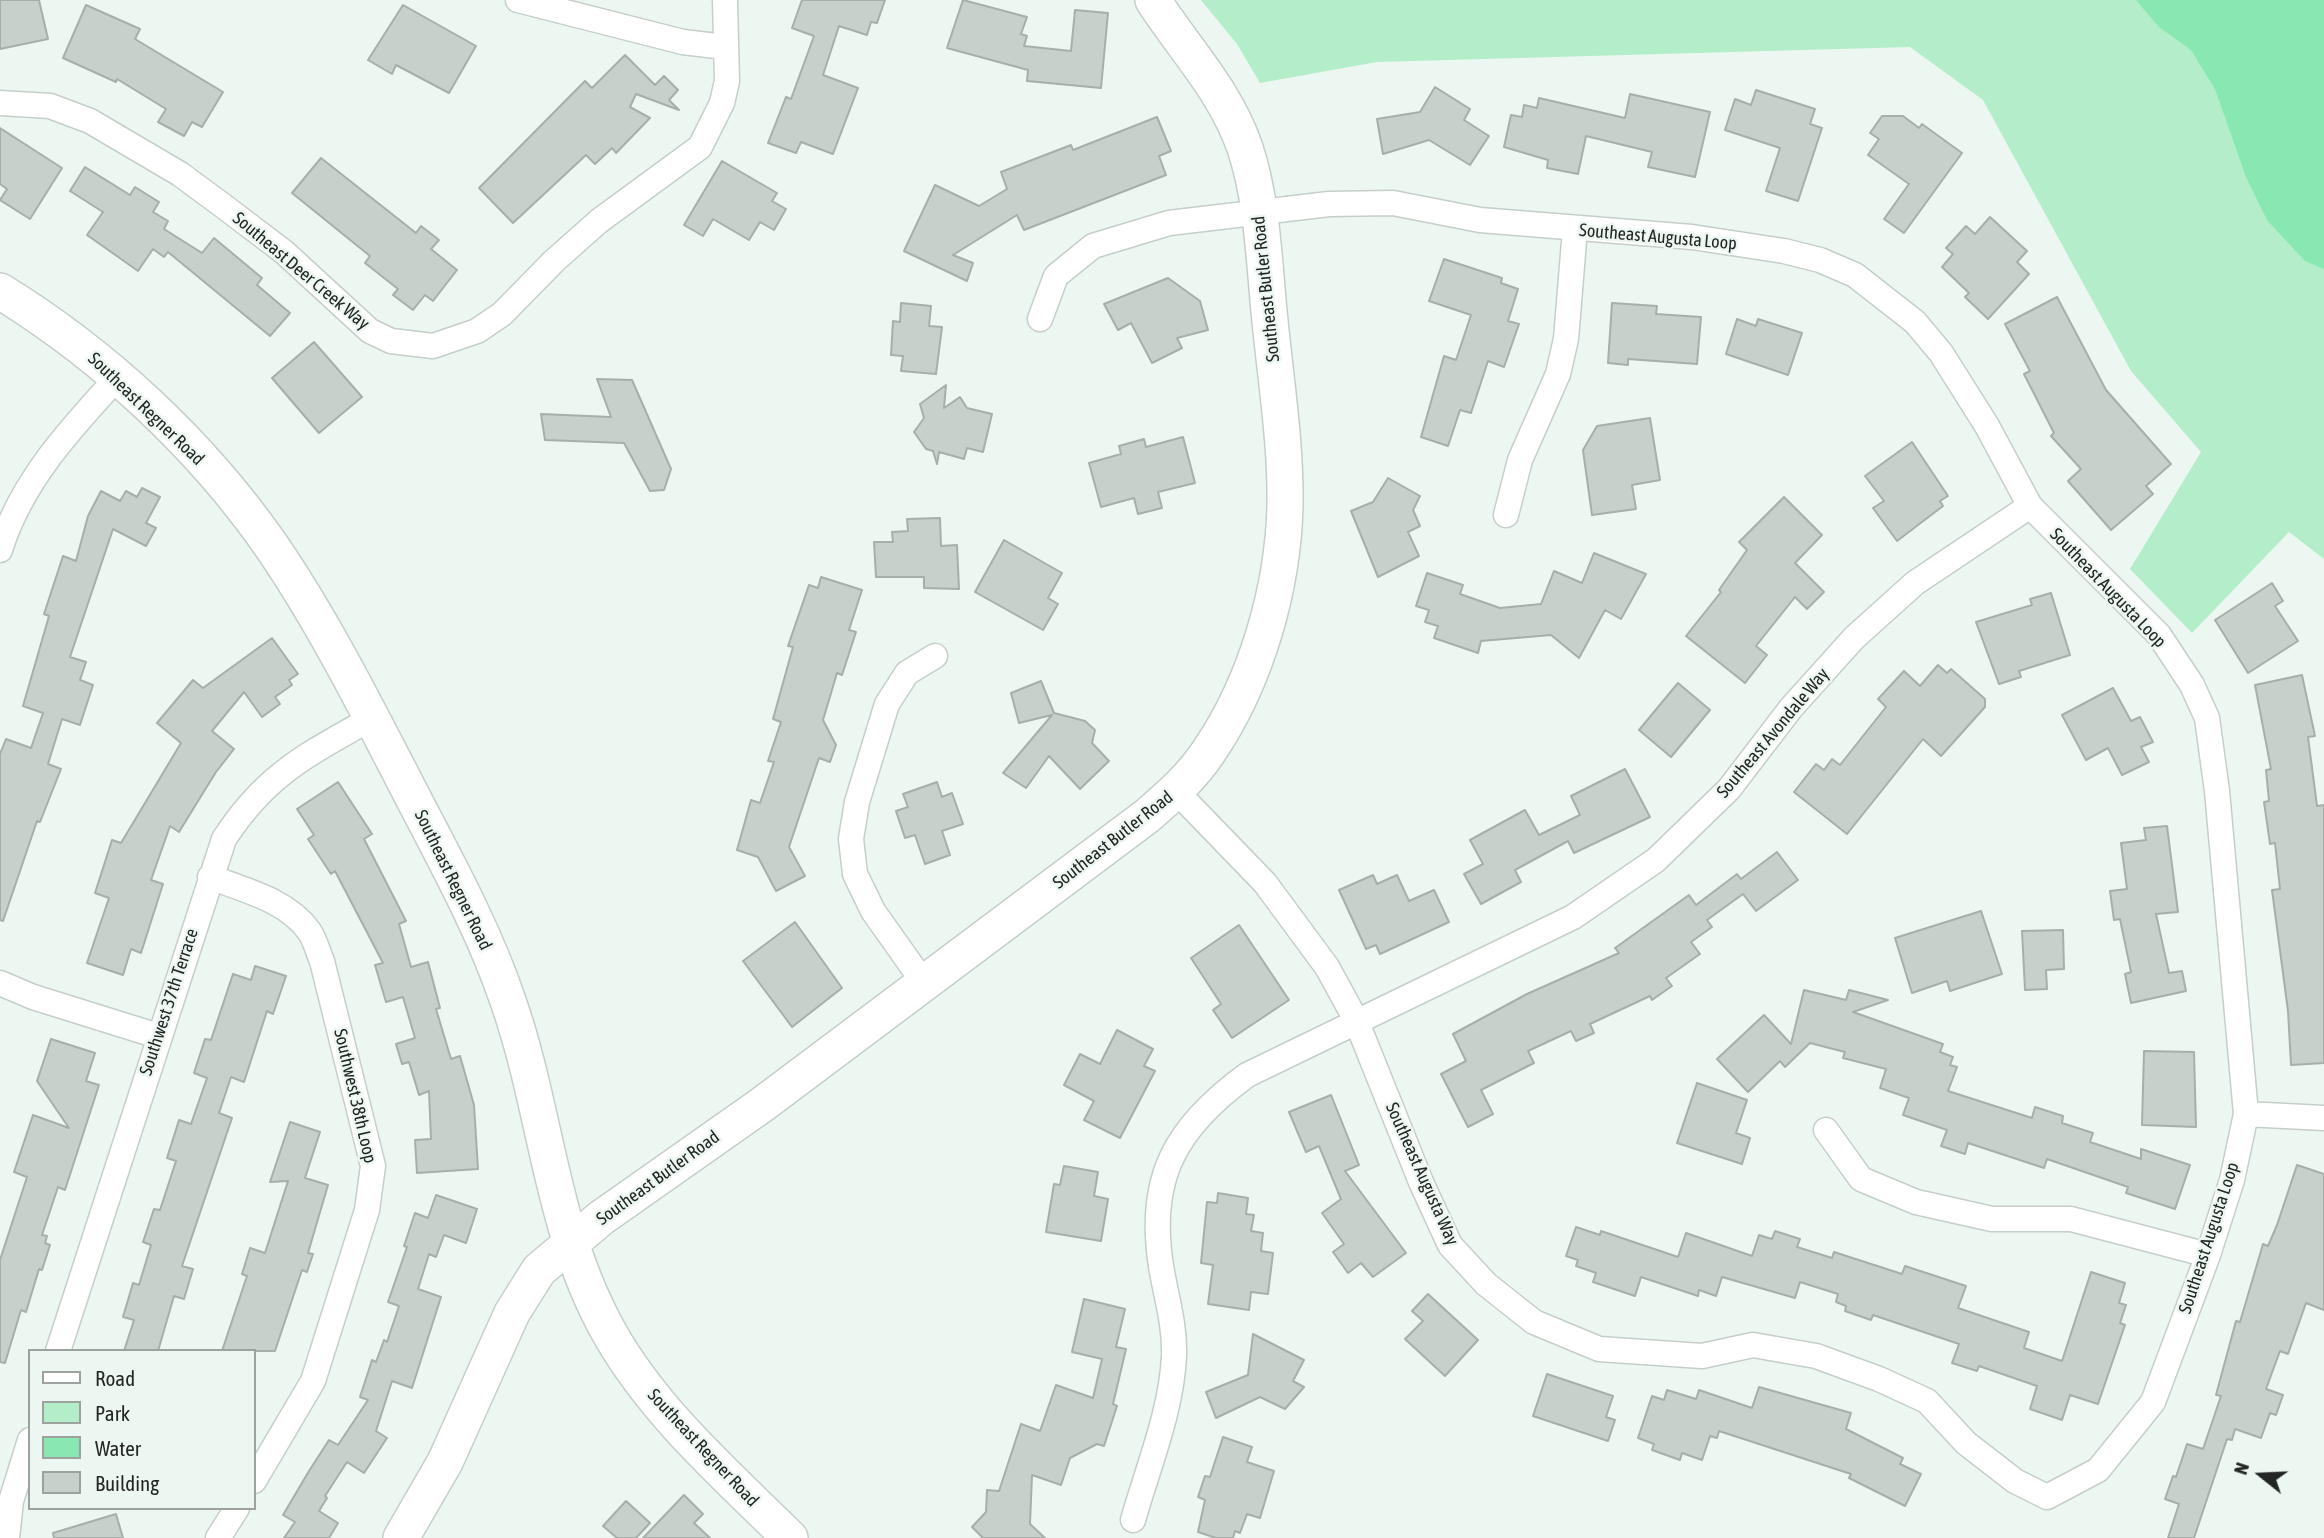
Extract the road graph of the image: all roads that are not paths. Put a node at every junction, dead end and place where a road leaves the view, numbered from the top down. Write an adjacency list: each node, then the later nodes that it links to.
1 (518, 0): 4 (street)
2 (725, 0): 4 (street, Southeast Deer Creek Way)
3 (1153, 0): 6 (main road, Southeast Butler Road)
4 (725, 47): 5 (street, Southeast Deer Creek Way)
5 (0, 103)
6 (1258, 212): 7 (street, Southeast Augusta Loop); 9 (street, Southeast Augusta Loop); 16 (main road, Southeast Butler Road)
7 (1574, 229): 11 (street, Southeast Augusta Loop); 12 (street)
8 (0, 291): 10 (main road, Southeast Regner Road)
9 (1040, 319)
10 (117, 378): 13 (street); 15 (main road, Southeast Regner Road)
11 (2030, 506): 20 (street, Southeast Avondale Way); 22 (street, Southeast Augusta Loop)
12 (1506, 515)
13 (1, 540)
14 (935, 656): 19 (street)
15 (372, 718): 17 (street, Southwest 37th Terrace); 25 (main road, Southeast Regner Road)
16 (1176, 791): 19 (main road, Southeast Butler Road); 20 (street, Southeast Augusta Way)
17 (210, 877): 21 (street, Southwest 37th Terrace); 29 (street, Southwest 38th Loop)
18 (0, 983): 21 (street)
19 (924, 983): 25 (main road, Southeast Butler Road)
20 (1356, 1020): 30 (street, Southeast Augusta Way); 32 (street, Southeast Avondale Way)
21 (158, 1036): 27 (street, Southwest 37th Terrace)
22 (2246, 1114): 23 (street); 26 (street, Southeast Augusta Loop)
23 (2324, 1118)
24 (1826, 1130): 26 (street)
25 (571, 1242): 35 (main road, Southeast Butler Road); 36 (main road, Southeast Regner Road)
26 (2208, 1255): 30 (street, Southeast Augusta Loop)
27 (59, 1349)
28 (28, 1446): 33 (street)
29 (256, 1478)
30 (2047, 1497)
31 (236, 1510): 34 (street)
32 (1133, 1520)
33 (7, 1538)
34 (218, 1538)
35 (401, 1538)
36 (790, 1538)

